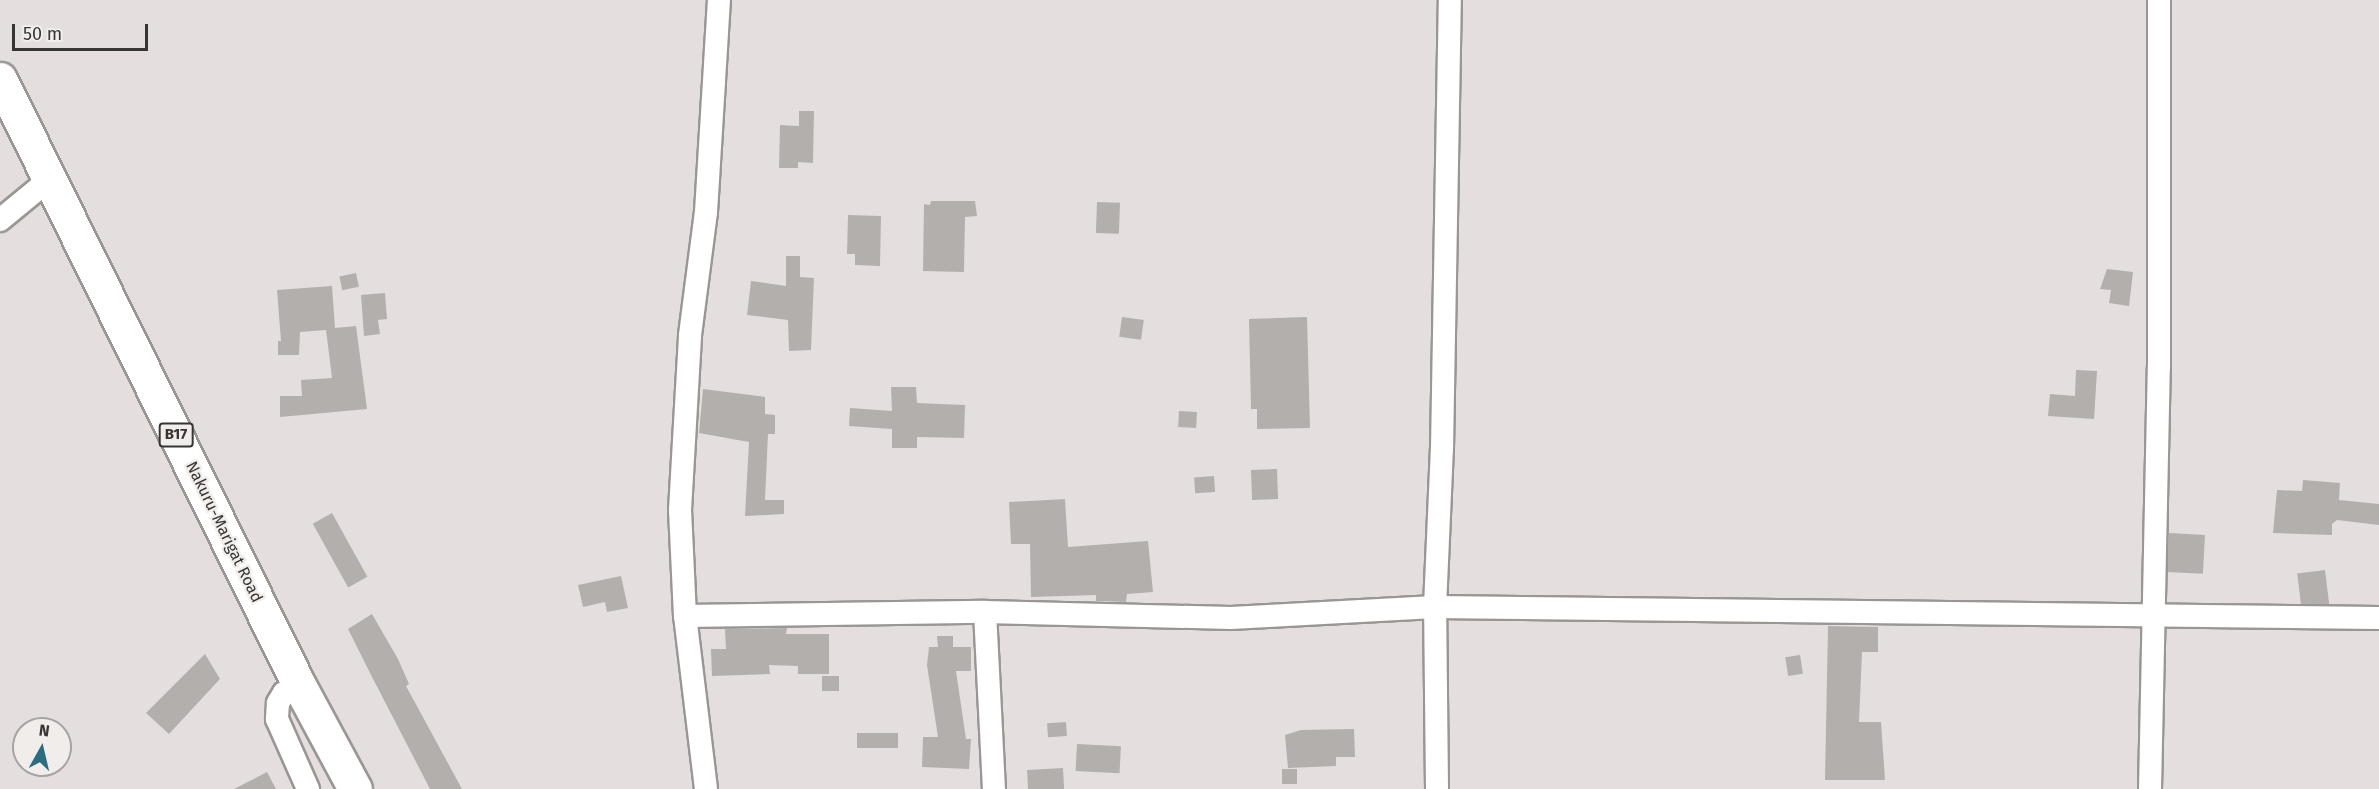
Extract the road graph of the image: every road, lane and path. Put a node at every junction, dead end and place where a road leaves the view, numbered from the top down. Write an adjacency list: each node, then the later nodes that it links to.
1 (719, 0): 9 (street)
2 (1450, 0): 7 (street)
3 (2160, 0): 10 (street)
4 (0, 79): 5 (main road, Nakuru-Marigat Road / B17)
5 (50, 179): 6 (street); 12 (main road, Nakuru-Marigat Road / B17)
6 (0, 220)
7 (1435, 607): 8 (street); 10 (street); 17 (street)
8 (985, 612): 9 (street); 16 (street)
9 (685, 616): 15 (street)
10 (2152, 617): 11 (street); 18 (street)
11 (2379, 618)
12 (299, 685): 13 (street); 14 (main road, Nakuru-Marigat Road / B17)
13 (308, 789)
14 (355, 789)
15 (706, 789)
16 (994, 789)
17 (1437, 789)
18 (2150, 789)

